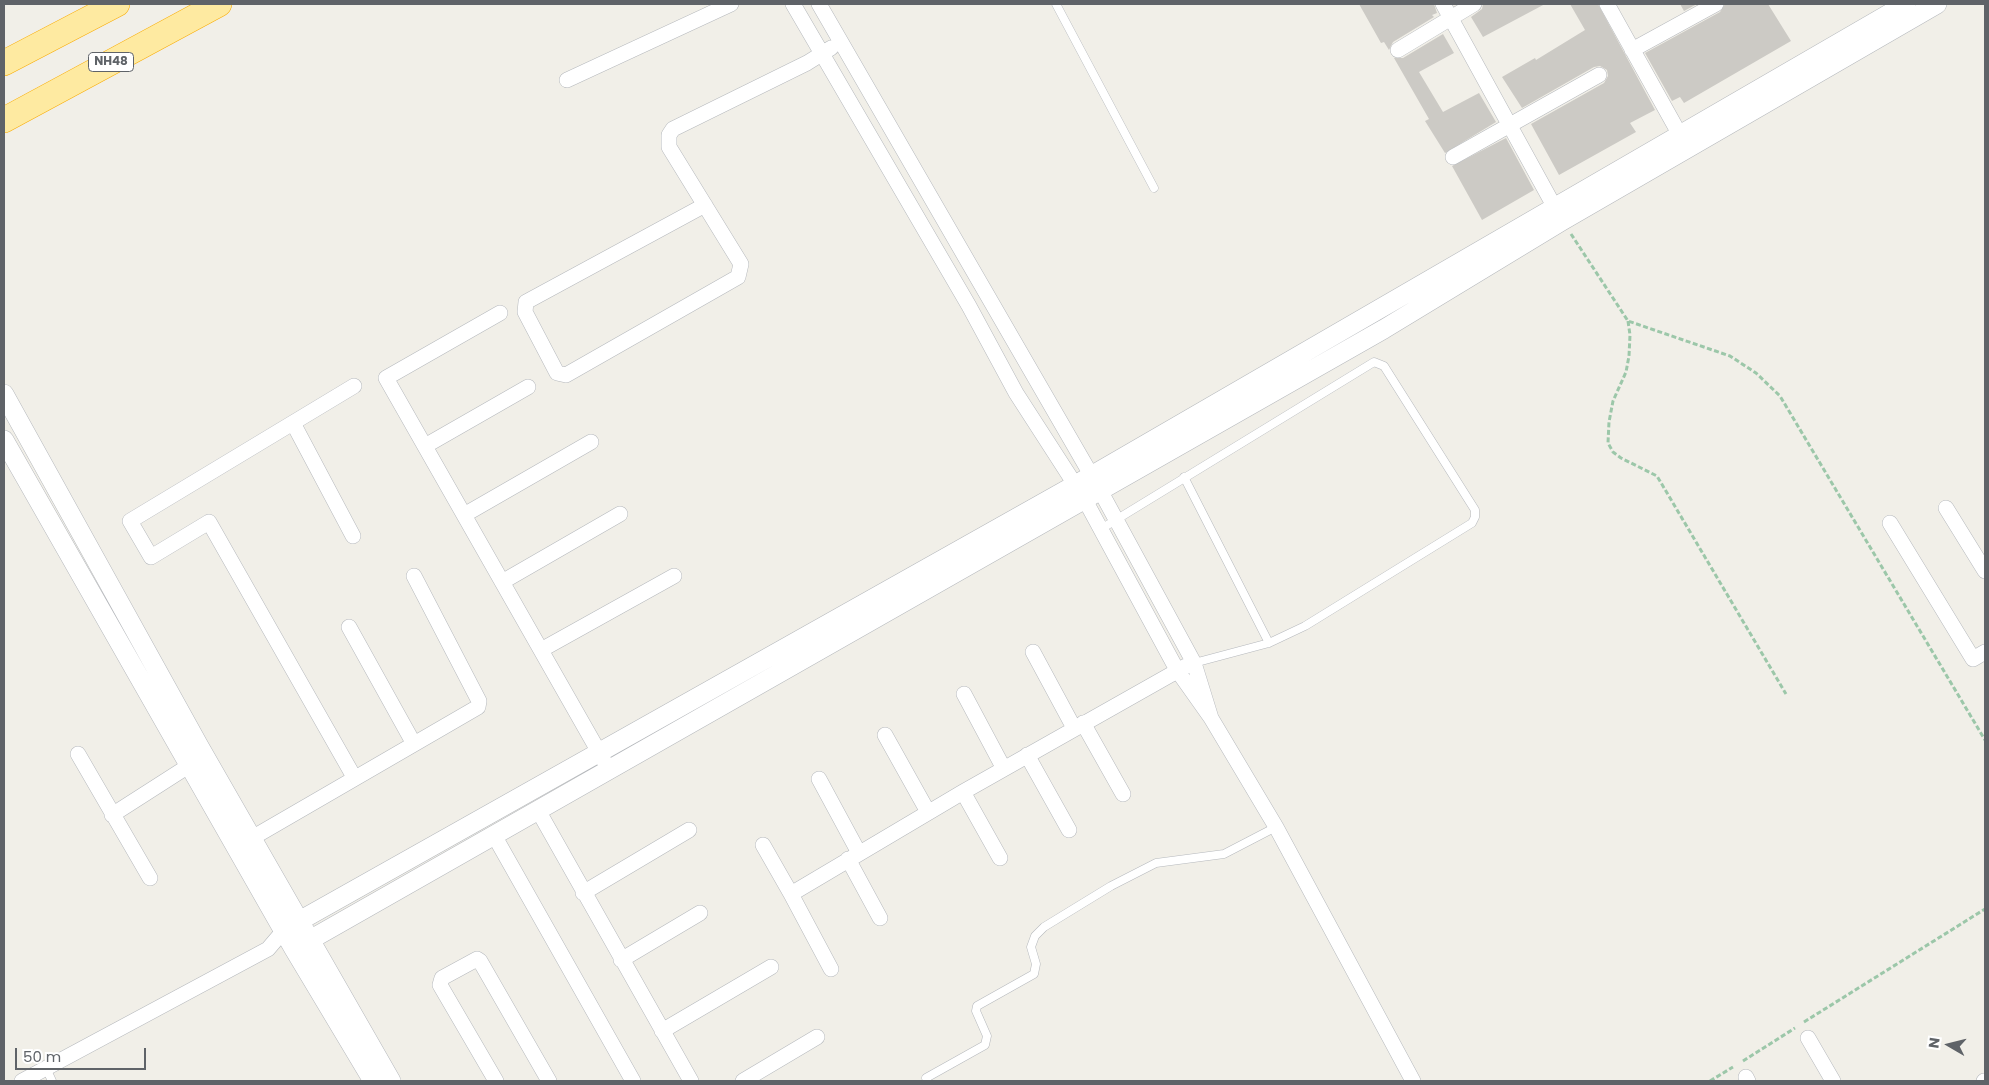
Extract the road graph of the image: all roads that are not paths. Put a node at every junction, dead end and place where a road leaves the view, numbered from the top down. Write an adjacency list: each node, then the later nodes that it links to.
1 (117, 4): 18 (highway)
2 (219, 4): 21 (highway, NH48)
3 (731, 4): 20 (street)
4 (792, 4): 17 (street)
5 (819, 4): 14 (street)
6 (1056, 4): 25 (lane)
7 (1443, 4): 13 (street)
8 (1474, 4): 13 (street)
9 (1606, 4): 16 (street)
10 (1716, 4): 16 (street)
11 (1906, 4): 23 (street)
12 (1937, 4): 23 (street)
13 (1451, 18): 15 (street); 22 (street)
14 (840, 41): 17 (street); 37 (street)
15 (1398, 50)
16 (1632, 50): 23 (street)
17 (822, 53): 26 (street); 37 (street)
18 (4, 63)
19 (1599, 75): 22 (street)
20 (567, 80)
21 (4, 120)
22 (1510, 125): 24 (street); 27 (street)
23 (1684, 141): 27 (street)
24 (1453, 157)
25 (1154, 188)
26 (705, 206): 26 (street)
27 (1558, 214): 37 (street)
28 (500, 313): 35 (street)
29 (354, 386): 32 (street)
30 (528, 387): 35 (street)
31 (4, 394): 78 (street)
32 (293, 423): 44 (street); 67 (street)
33 (4, 440): 64 (street)
34 (591, 442): 40 (street)
35 (425, 446): 40 (street)
36 (1184, 477): 41 (lane); 50 (lane); 50 (lane)
37 (1088, 488): 41 (street); 43 (street); 61 (street); 66 (street)
38 (1946, 508): 45 (street)
39 (620, 514): 48 (street)
40 (464, 515): 48 (street)
41 (1115, 519): 43 (lane); 54 (street)
42 (1890, 523): 53 (street)
43 (1101, 529): 55 (street)
44 (353, 536)
45 (1985, 570)
46 (414, 576): 60 (street)
47 (674, 576): 51 (street)
48 (502, 582): 51 (street)
49 (349, 627): 60 (street)
50 (1269, 643): 54 (lane)
51 (541, 650): 61 (street)
52 (1033, 652): 58 (street)
53 (1985, 652)
54 (1194, 663): 55 (street); 57 (street)
55 (1177, 670): 57 (street); 58 (street)
56 (964, 694): 65 (street)
57 (1211, 718): 74 (street)
58 (1079, 726): 63 (street); 70 (street)
59 (885, 735): 72 (street)
60 (414, 744): 67 (street)
61 (599, 752): 66 (street); 87 (street)
62 (78, 754): 73 (street)
63 (1028, 755): 65 (street); 76 (street)
64 (190, 765): 73 (street); 87 (street)
65 (1004, 768): 69 (street)
66 (610, 771): 71 (street)
67 (354, 777): 78 (street)
68 (819, 779): 80 (street)
69 (963, 792): 72 (street); 81 (street)
70 (1122, 794)
71 (539, 812): 77 (street); 83 (street)
72 (928, 812): 80 (street)
73 (112, 815): 82 (street)
74 (1276, 827): 97 (lane); 106 (street)
75 (690, 830): 83 (street)
76 (1069, 830)
77 (495, 837): 88 (street); 103 (street)
78 (252, 838): 87 (street)
79 (763, 845): 84 (street)
80 (854, 856): 84 (street); 86 (street)
81 (1000, 858)
82 (150, 878)
83 (582, 893): 90 (street)
84 (791, 894): 92 (street)
85 (700, 913): 90 (street)
86 (880, 918)
87 (292, 925): 88 (street); 89 (street)
88 (302, 945): 89 (street); 99 (street); 100 (street)
89 (268, 949): 96 (street)
90 (621, 960): 93 (street)
91 (771, 967): 93 (street)
92 (831, 969)
93 (662, 1031): 104 (street)
94 (817, 1037): 105 (street)
95 (1808, 1038): 107 (street)
96 (49, 1075): 98 (street)
97 (926, 1078)
98 (22, 1081)
99 (373, 1081)
100 (391, 1081)
101 (496, 1081): 102 (street)
102 (549, 1081)
103 (633, 1081)
104 (691, 1081)
105 (743, 1081)
106 (1414, 1081)
107 (1833, 1081)

